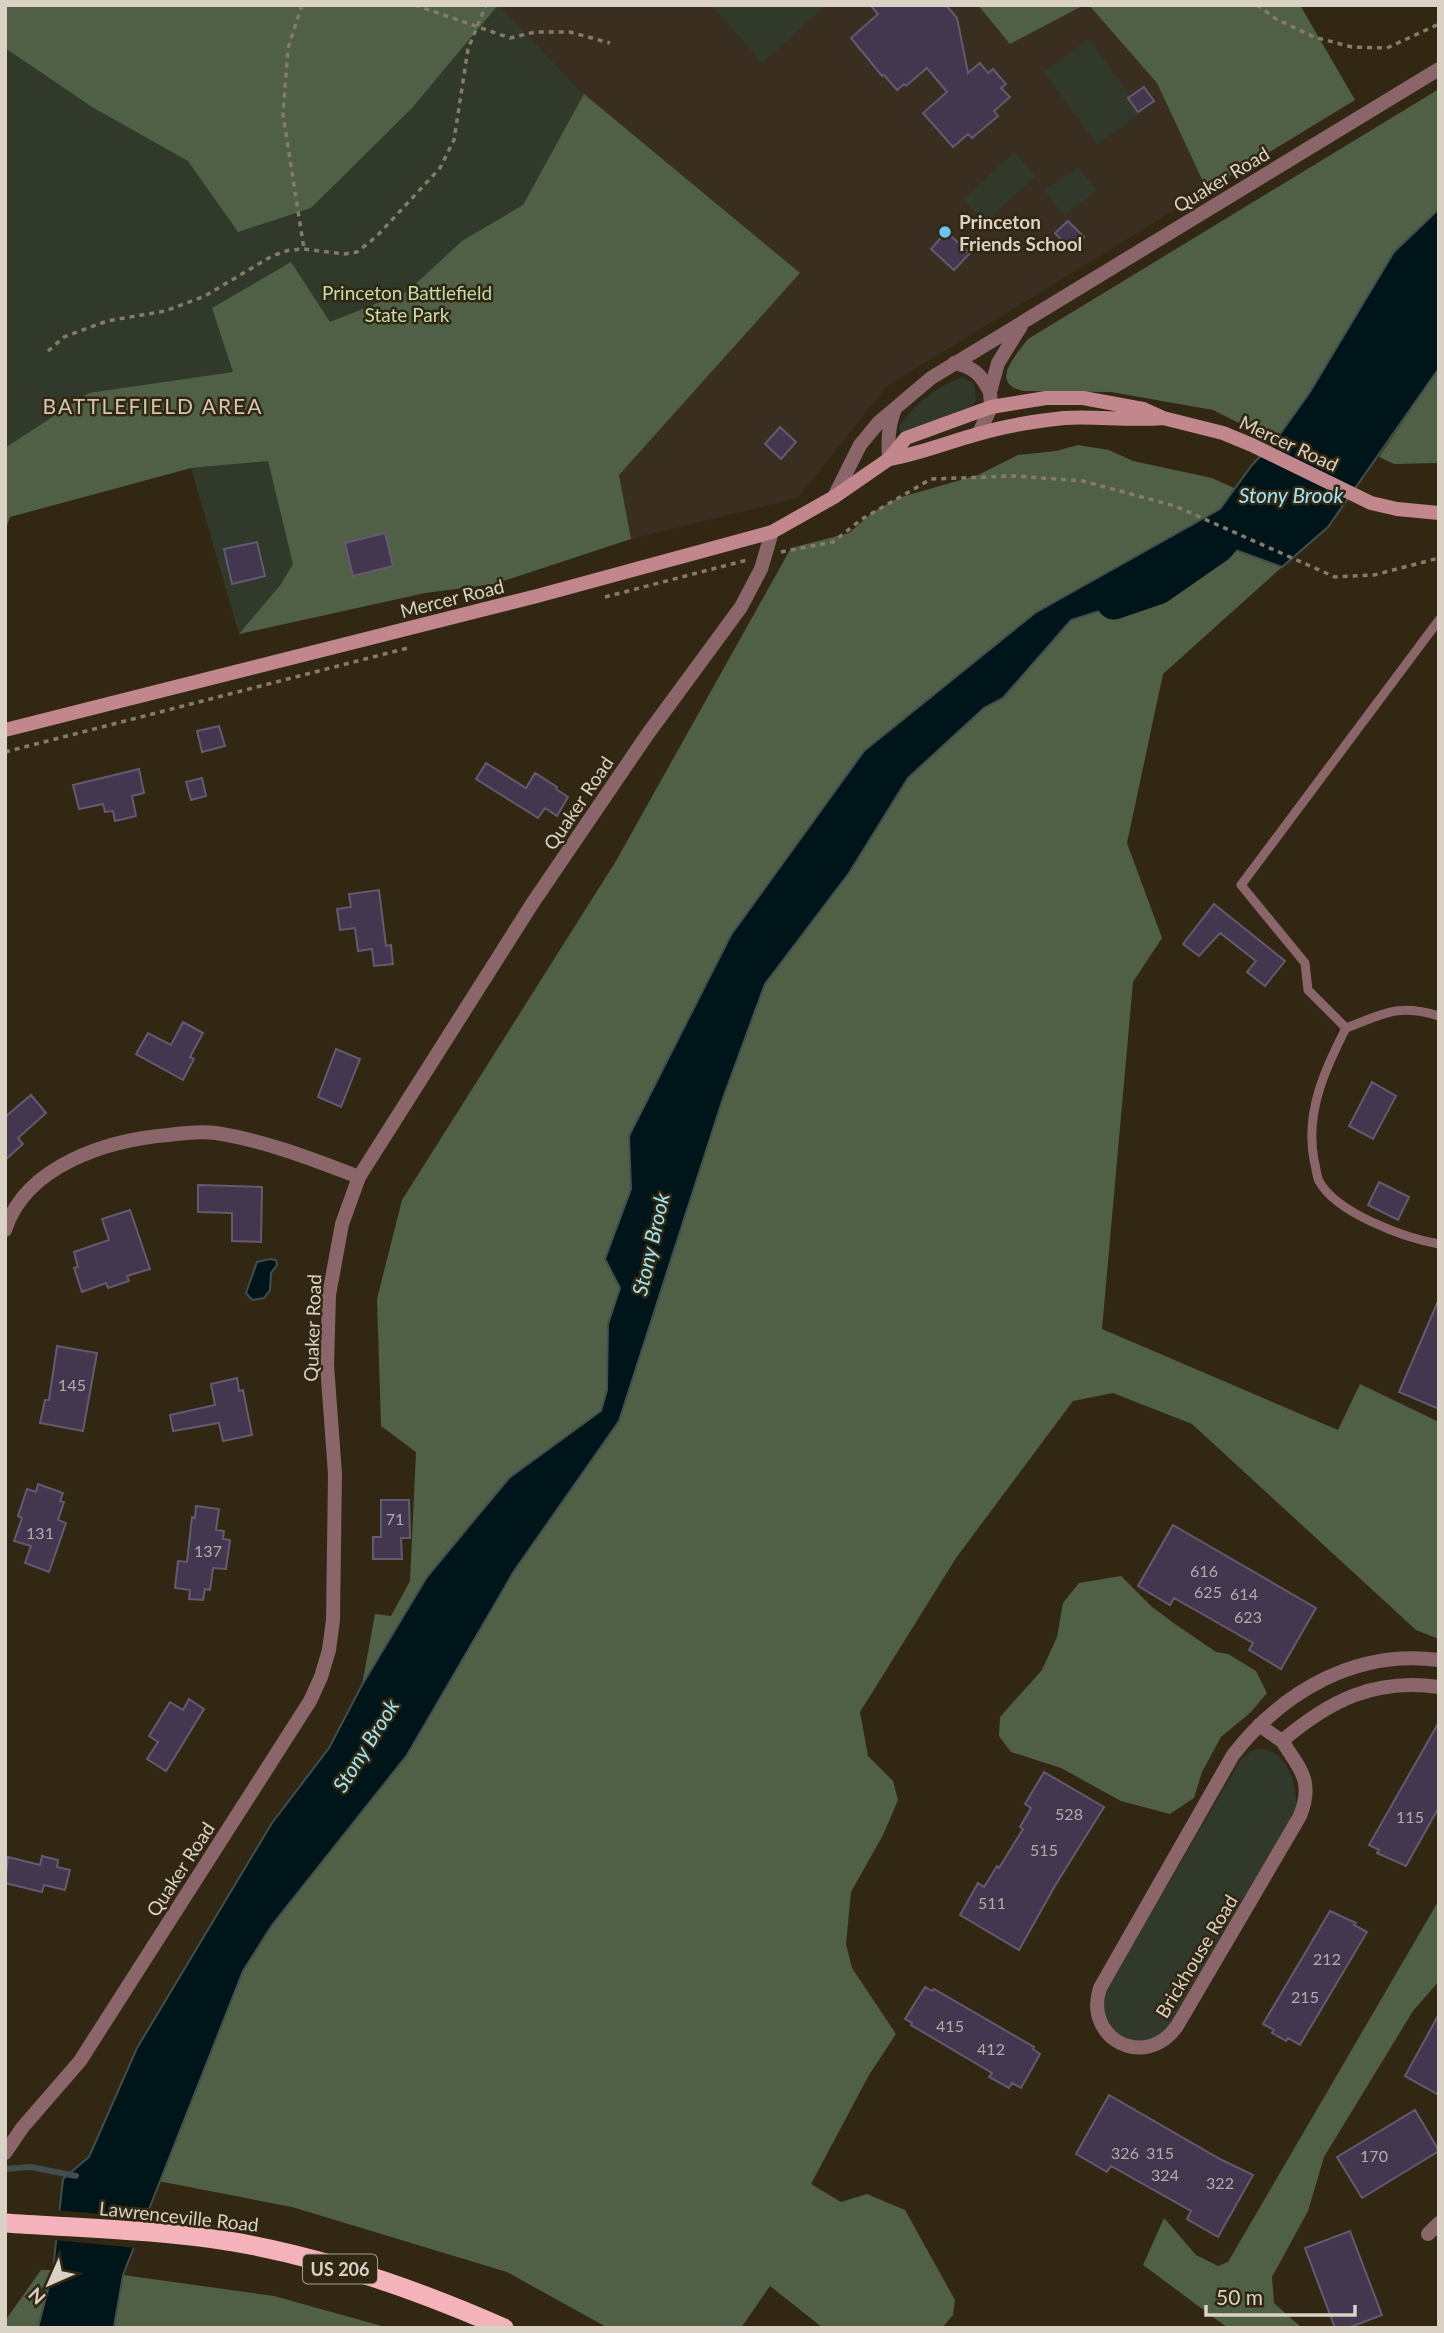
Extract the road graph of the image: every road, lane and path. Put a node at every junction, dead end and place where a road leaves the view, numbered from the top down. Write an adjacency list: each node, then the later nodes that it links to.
1 (302, 5): 9 (path)
2 (415, 5): 6 (path)
3 (486, 5): 6 (path)
4 (1257, 5): 5 (path)
5 (1439, 24)
6 (477, 28): 7 (path); 9 (path)
7 (610, 43)
8 (1439, 69): 10 (street, Quaker Road)
9 (304, 249): 11 (path)
10 (1024, 321): 12 (street, Quaker Road); 13 (street, Quaker Road)
11 (48, 351)
12 (954, 363): 13 (street); 15 (street, Quaker Road)
13 (990, 391): 14 (street, Quaker Road)
14 (991, 407): 16 (main road, Mercer Road); 17 (street, Quaker Road); 18 (main road, Mercer Road)
15 (895, 408): 18 (street); 19 (street, Quaker Road)
16 (1163, 418): 17 (main road, Mercer Road); 21 (main road, Mercer Road)
17 (979, 433): 18 (main road, Mercer Road)
18 (889, 459): 19 (main road, Mercer Road)
19 (834, 497): 22 (main road, Mercer Road)
20 (1175, 506): 23 (path)
21 (1439, 513)
22 (772, 532): 25 (main road, Mercer Road); 28 (street, Quaker Road)
23 (1439, 558)
24 (1439, 620): 27 (lane)
25 (5, 730)
26 (1439, 1017): 27 (lane)
27 (1346, 1028): 30 (lane)
28 (359, 1177): 29 (street); 37 (street, Quaker Road)
29 (5, 1230)
30 (1439, 1244)
31 (1439, 1660): 32 (street, Brickhouse Road)
32 (1370, 1662): 34 (street); 35 (street, Brickhouse Road)
33 (1439, 1687): 34 (street)
34 (1376, 1688): 36 (street)
35 (1259, 1725): 36 (street, Brickhouse Road); 36 (street, Brickhouse Road)
36 (1282, 1741)
37 (6, 2151)
38 (5, 2223): 39 (highway, Lawrenceville Road / US 206)
39 (503, 2328)

